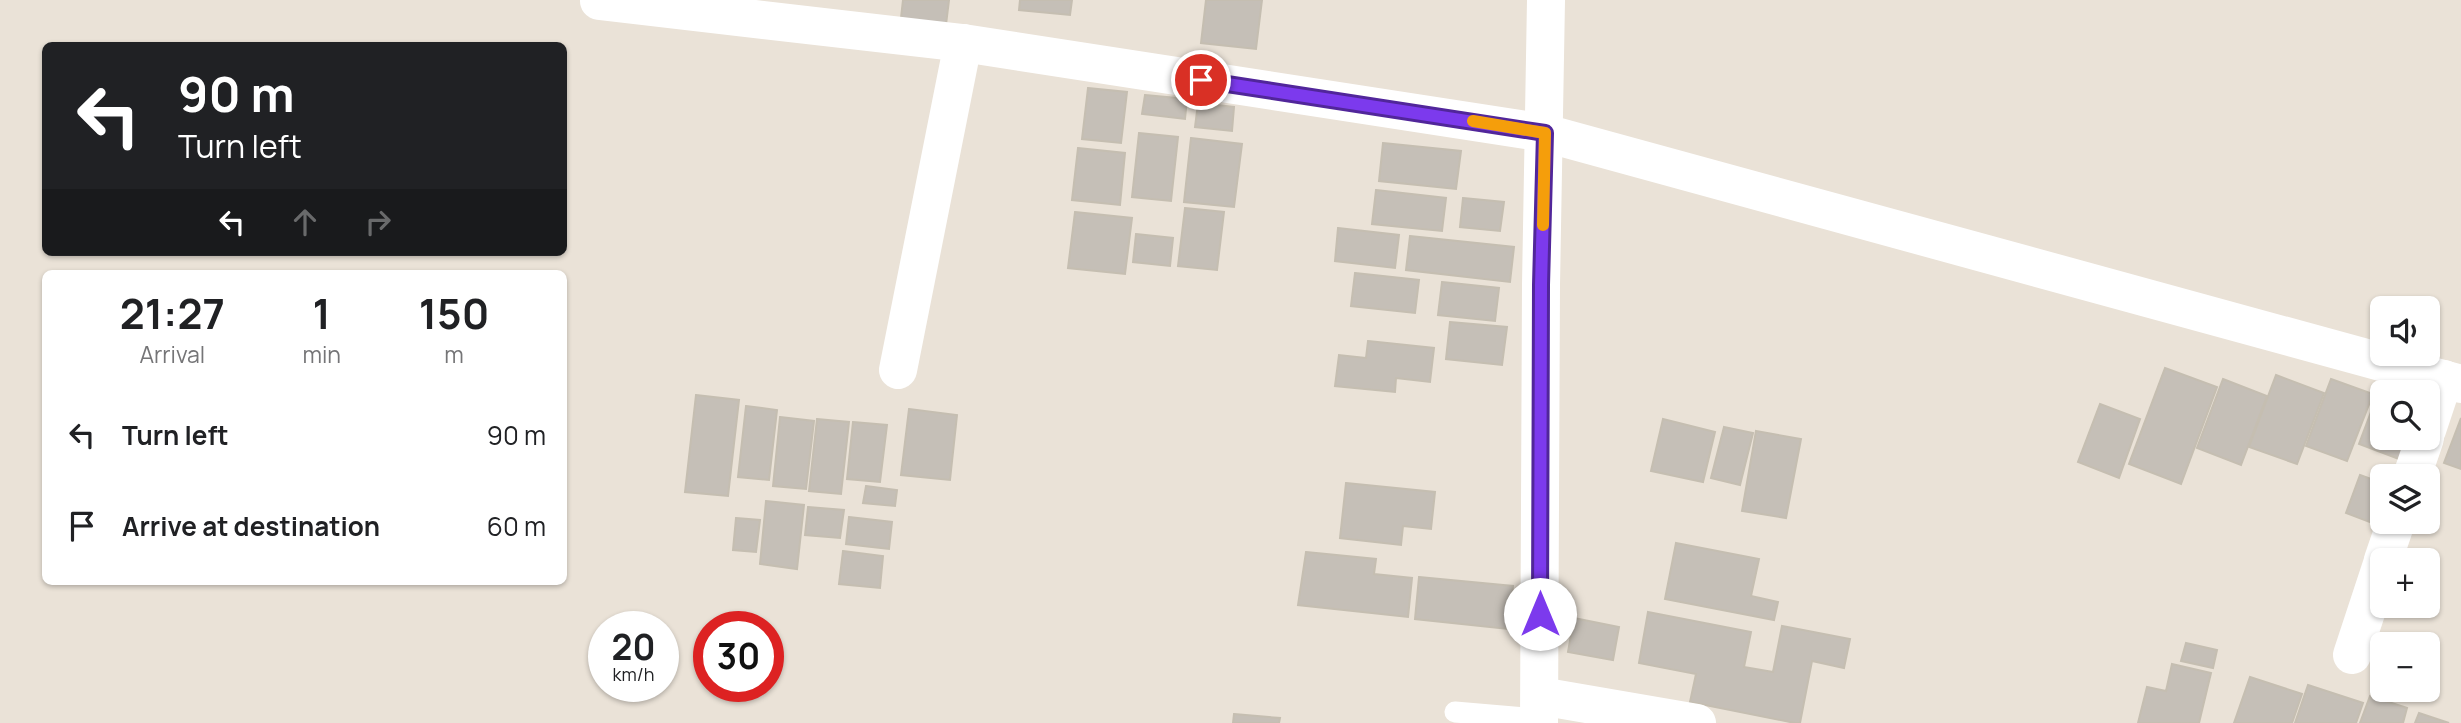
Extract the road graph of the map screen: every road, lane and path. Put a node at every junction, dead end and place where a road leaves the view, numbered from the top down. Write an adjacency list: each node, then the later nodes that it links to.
1 (1546, 0): 4 (street)
2 (599, 1): 3 (street)
3 (963, 43): 4 (street); 5 (street)
4 (1545, 133): 6 (street); 11 (street)
5 (898, 370)
6 (2453, 382): 7 (street)
7 (2440, 406)
8 (2370, 598): 9 (street)
9 (2351, 655)
10 (1455, 712): 11 (lane)
11 (1539, 713): 12 (street)
12 (1697, 723)

